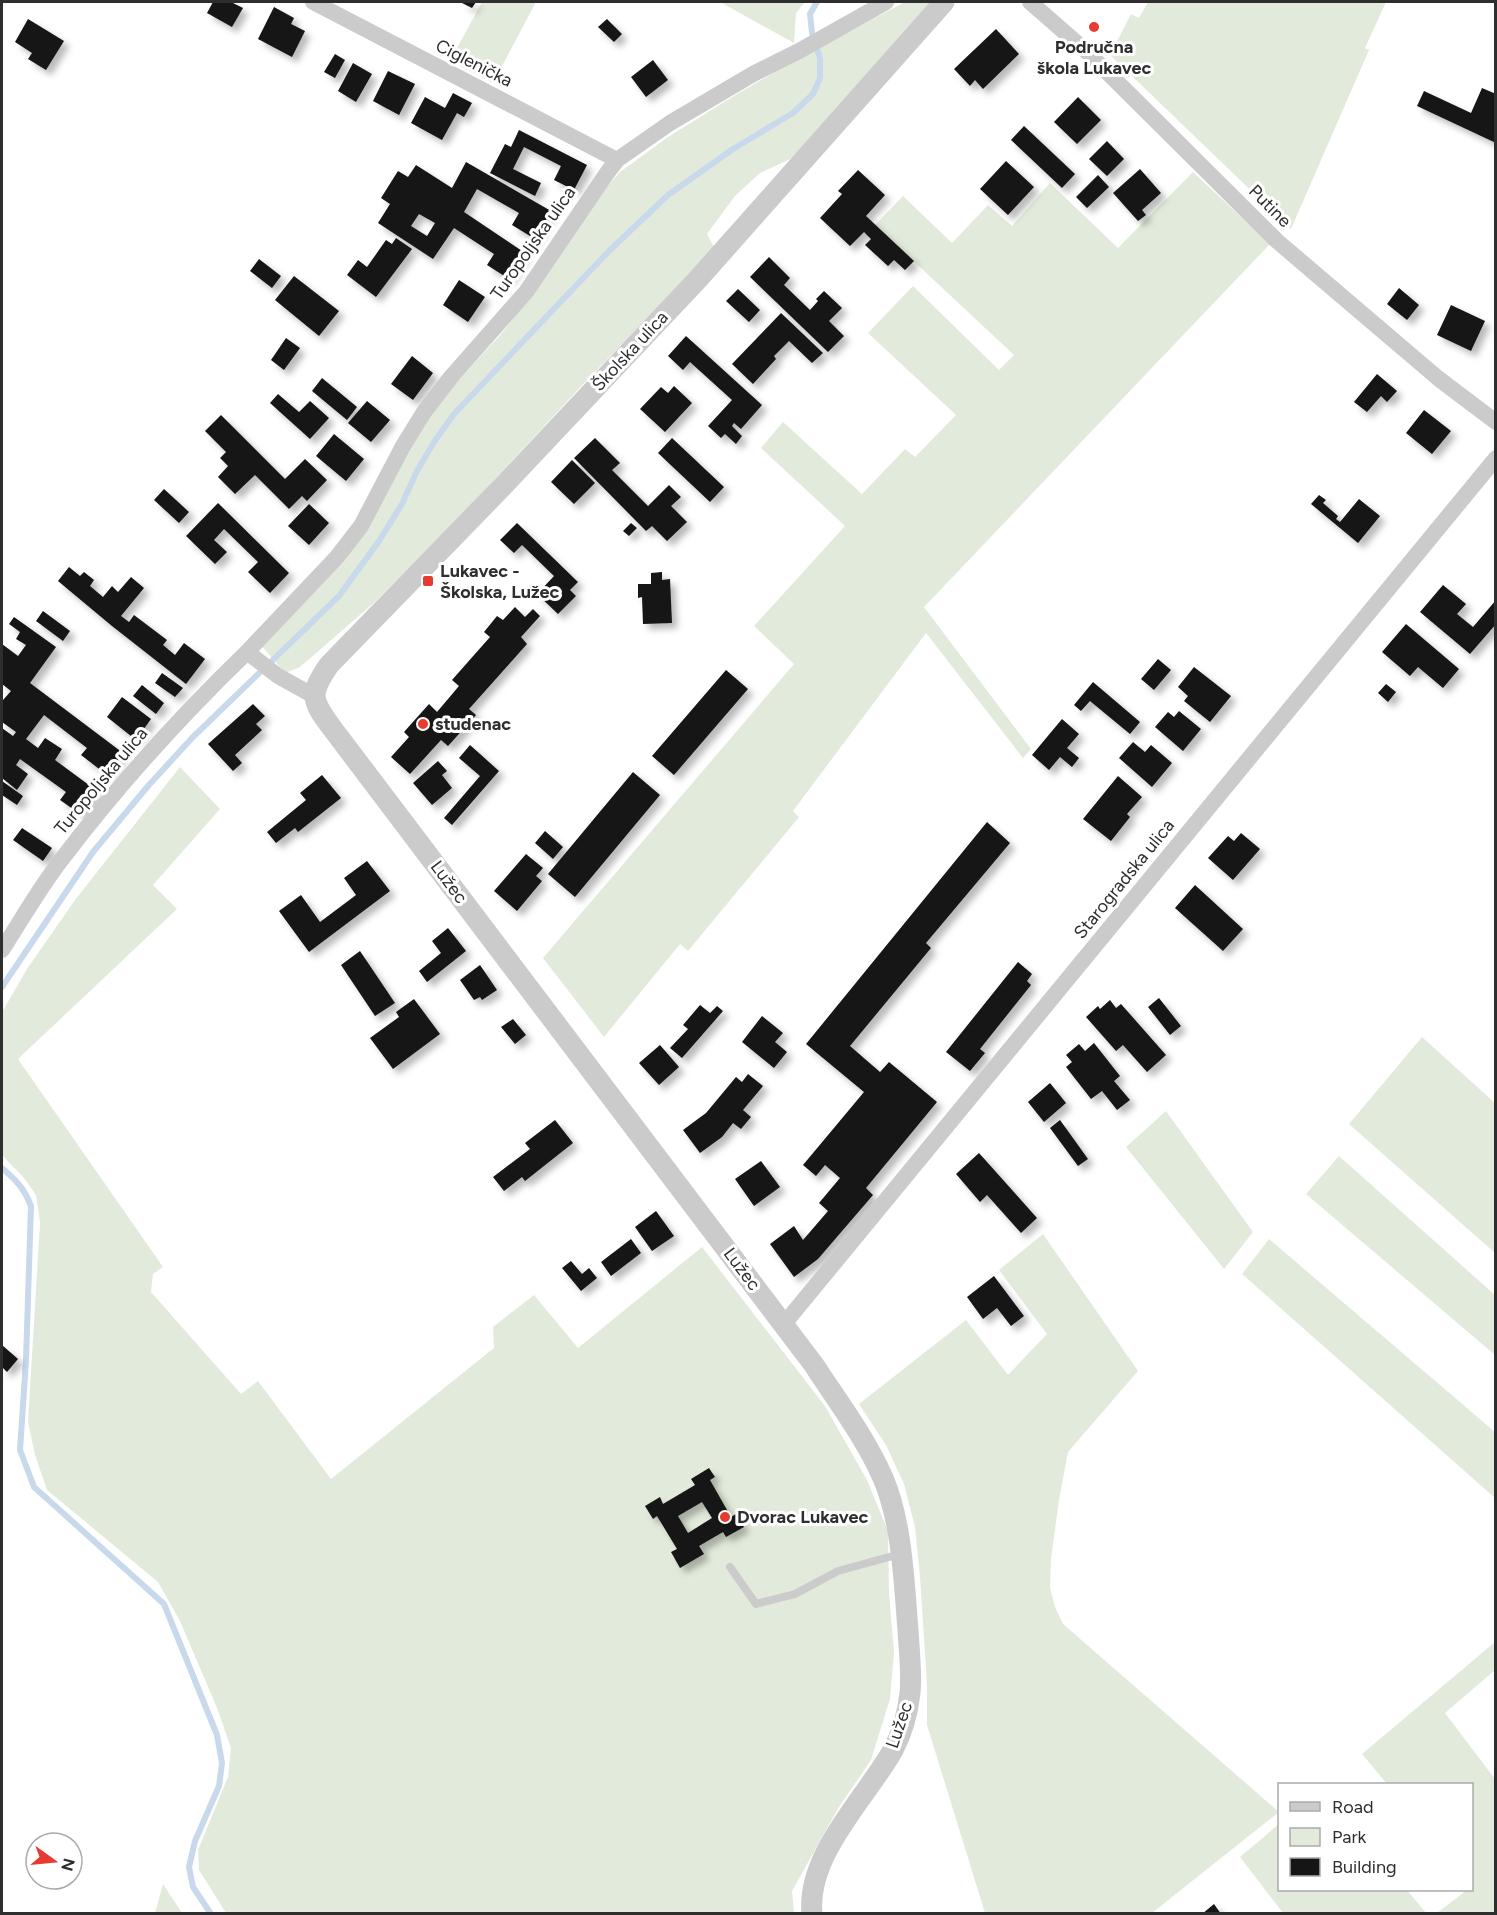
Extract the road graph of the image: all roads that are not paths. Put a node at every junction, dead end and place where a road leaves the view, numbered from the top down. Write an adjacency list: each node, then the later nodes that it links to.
1 (313, 2): 5 (street, Ciglenička)
2 (886, 2): 5 (street, Turopoljska ulica)
3 (944, 2): 9 (street, Školska ulica)
4 (1030, 2): 6 (street, Putine)
5 (617, 160): 8 (street, Turopoljska ulica)
6 (1496, 422)
7 (1496, 458): 11 (street, Starogradska ulica)
8 (252, 656): 9 (street); 10 (street, Turopoljska ulica)
9 (314, 696): 11 (street, Lužec)
10 (2, 950)
11 (783, 1324): 12 (street, Lužec)
12 (901, 1554): 13 (lane); 14 (street, Lužec)
13 (730, 1567)
14 (812, 1914)

